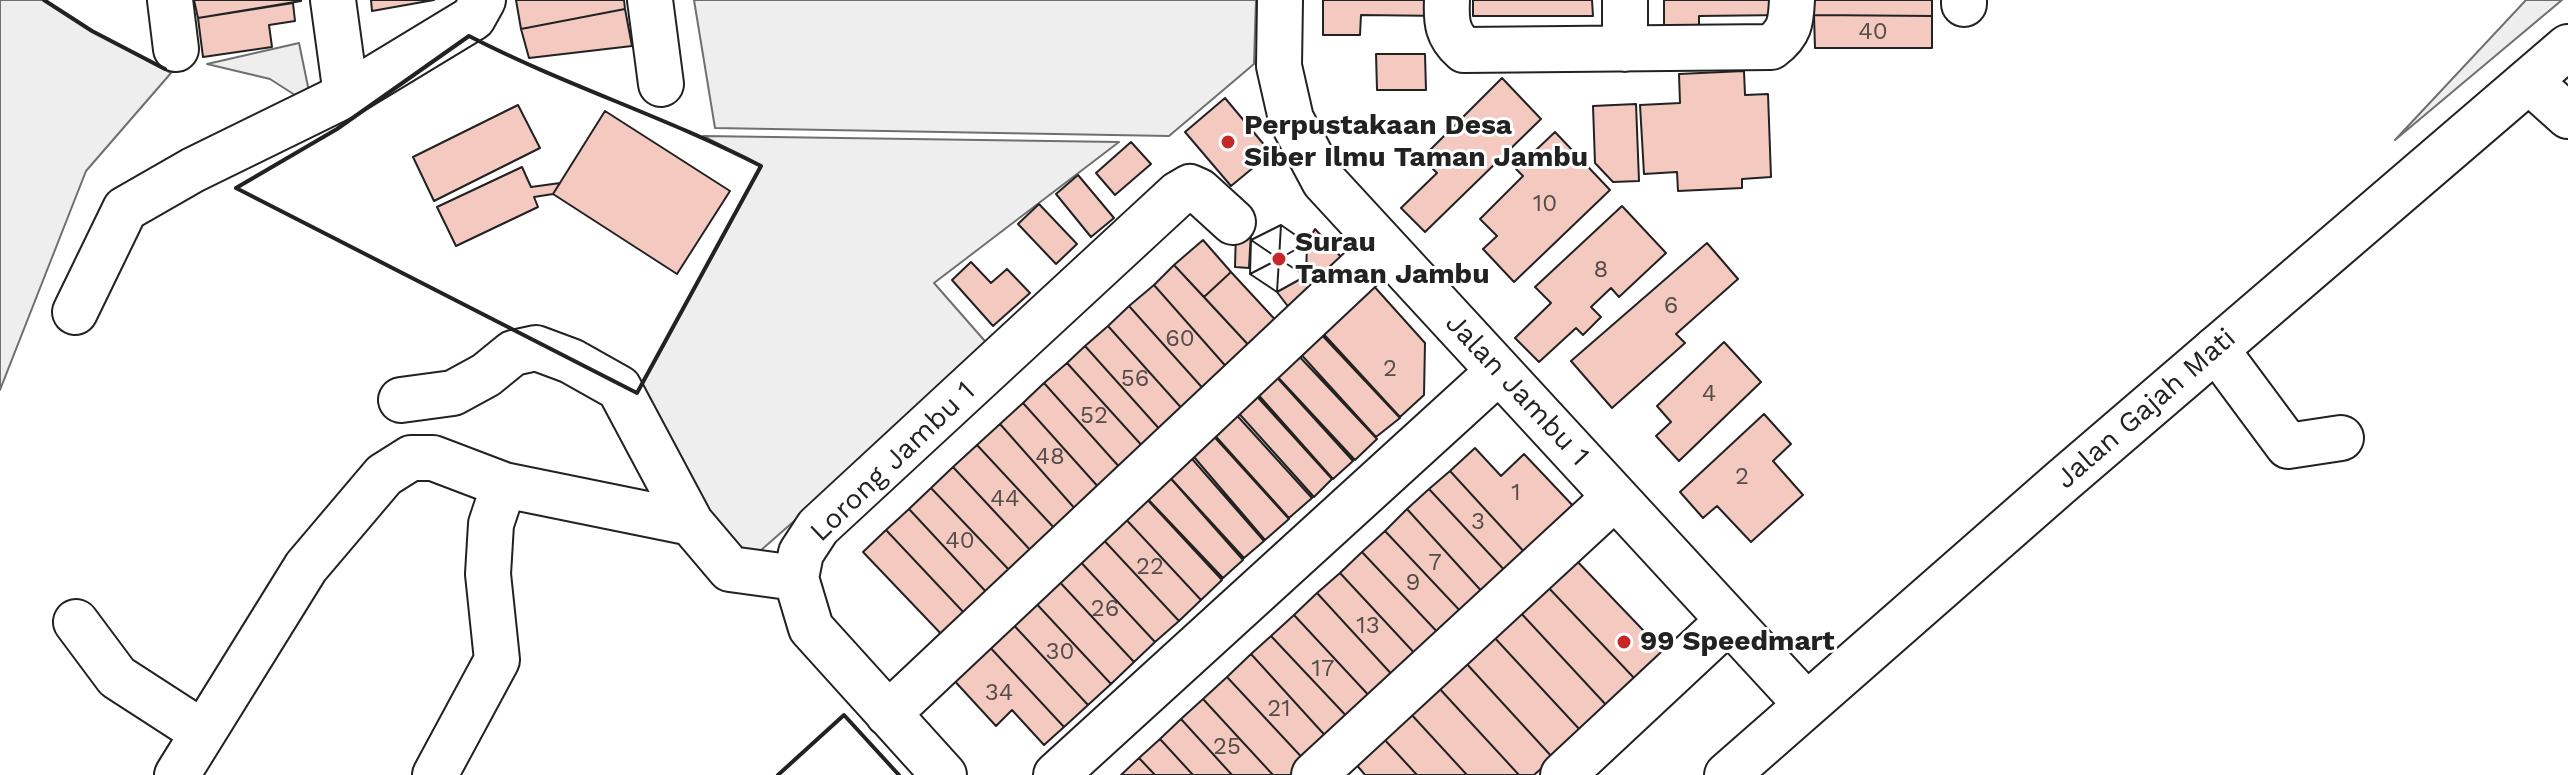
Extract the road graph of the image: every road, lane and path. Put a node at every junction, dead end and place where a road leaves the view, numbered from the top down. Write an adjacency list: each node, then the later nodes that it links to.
1 (170, 0): 10 (street)
2 (333, 0): 14 (street)
3 (483, 0): 14 (street)
4 (650, 0): 13 (street)
5 (1280, 0): 17 (street, Jalan Jambu 1)
6 (1447, 0): 11 (street)
7 (1625, 0): 11 (street)
8 (1792, 0): 11 (street)
9 (2568, 47): 12 (street, Jalan Gajah Mati)
10 (176, 49)
11 (1625, 49)
12 (2529, 81): 15 (street); 19 (street, Jalan Gajah Mati)
13 (661, 84)
14 (346, 95): 18 (street)
15 (2568, 116)
16 (1233, 222): 26 (street, Lorong Jambu 1)
17 (1384, 247): 20 (street, Jalan Jambu 1); 30 (street)
18 (75, 312)
19 (2216, 349): 22 (street); 29 (street, Jalan Gajah Mati)
20 (1499, 371): 24 (street, Jalan Jambu 1); 36 (street)
21 (401, 400): 25 (street)
22 (2341, 438)
23 (504, 485): 25 (street); 31 (street); 34 (street)
24 (1615, 497): 27 (street, Jalan Jambu 1); 37 (street)
25 (691, 523): 26 (street)
26 (796, 578): 30 (street)
27 (1728, 621): 29 (street, Jalan Jambu 1); 38 (street)
28 (76, 622): 31 (street)
29 (1806, 704): 32 (street, Jalan Gajah Mati)
30 (888, 714): 35 (street)
31 (202, 732): 33 (street)
32 (1735, 772)
33 (177, 775)
34 (435, 775)
35 (944, 775)
36 (1056, 775)
37 (1314, 775)
38 (1563, 775)

